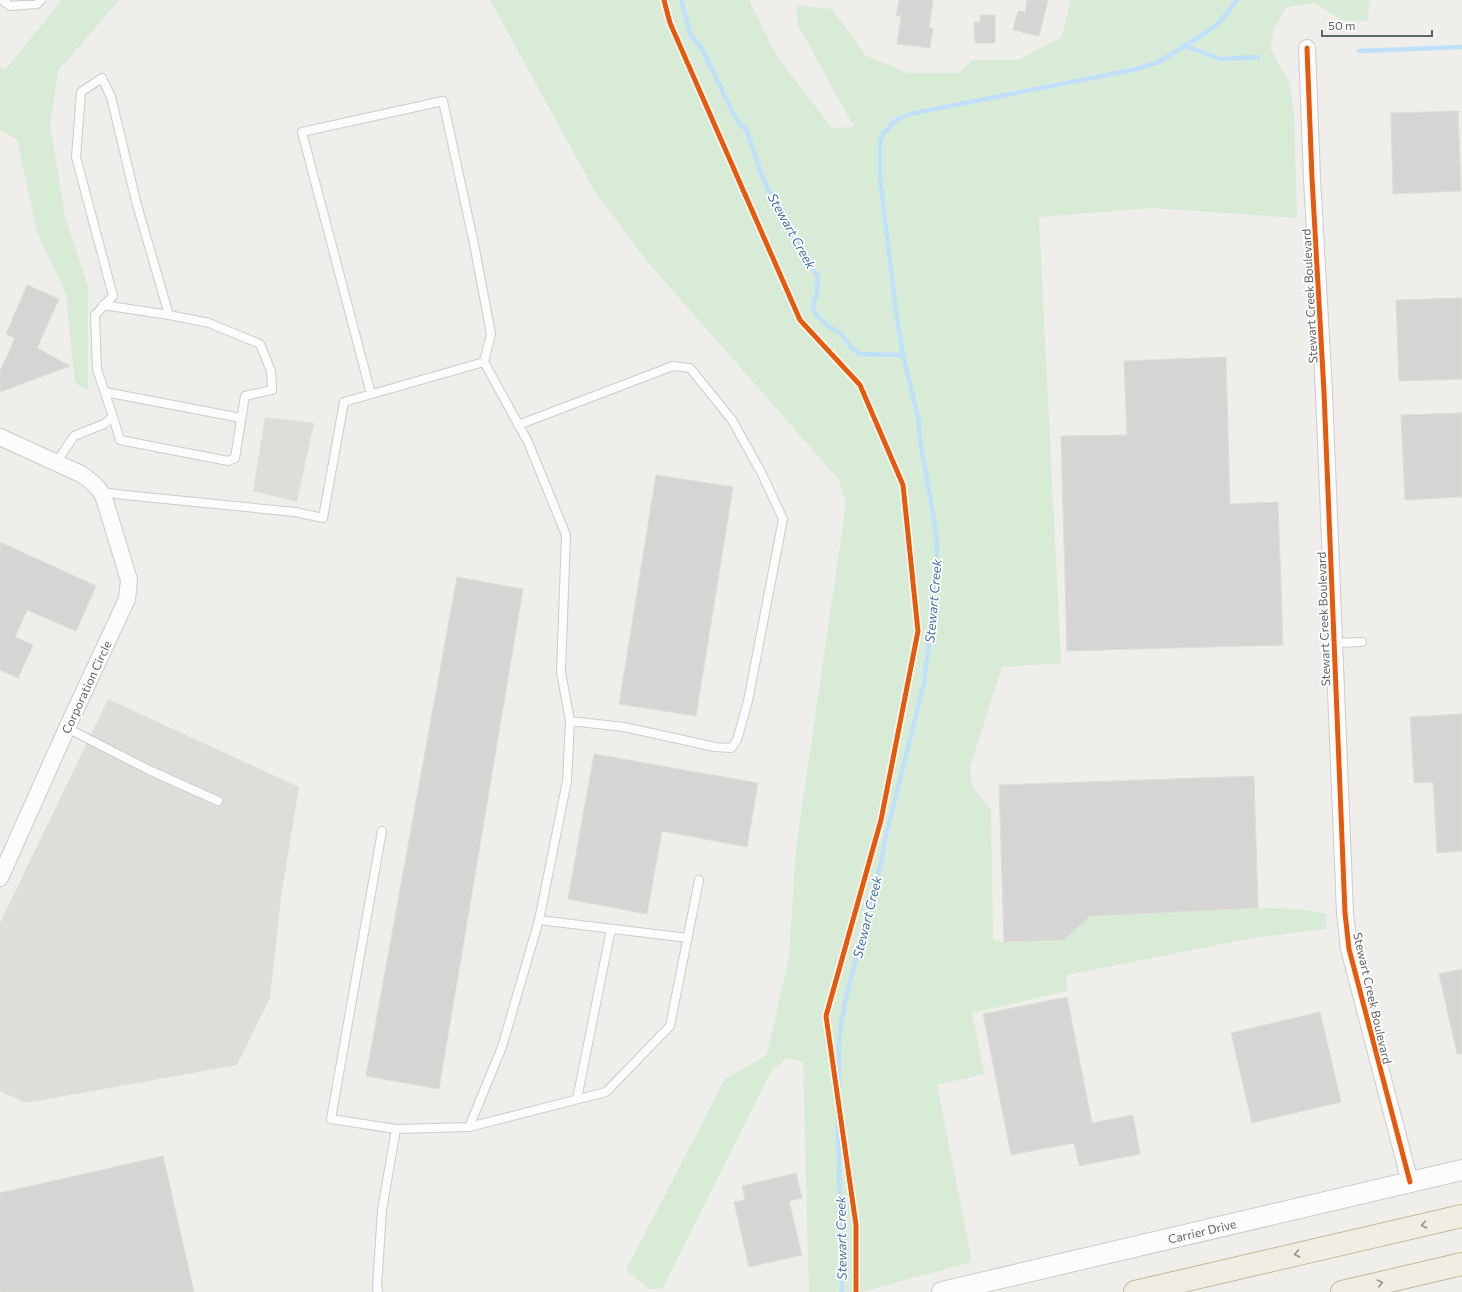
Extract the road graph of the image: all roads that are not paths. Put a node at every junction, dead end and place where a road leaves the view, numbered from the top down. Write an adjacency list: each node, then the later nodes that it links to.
1 (2, 0): 2 (lane)
2 (41, 0)
3 (1307, 48): 16 (street, Stewart Creek Boulevard)
4 (103, 305): 5 (lane); 5 (lane); 7 (lane)
5 (169, 315): 10 (lane)
6 (484, 362): 8 (lane); 8 (lane); 11 (lane)
7 (105, 392): 9 (lane); 10 (lane)
8 (371, 394): 14 (lane)
9 (113, 417): 10 (lane); 13 (lane)
10 (241, 418)
11 (518, 425): 17 (lane); 17 (lane)
12 (0, 437): 13 (street)
13 (56, 463): 14 (street)
14 (101, 492): 18 (street, Corporation Circle)
15 (1362, 642): 16 (lane)
16 (1334, 643): 30 (street, Stewart Creek Boulevard)
17 (570, 721): 23 (lane)
18 (67, 728): 19 (lane); 21 (street, Corporation Circle)
19 (218, 801)
20 (382, 831): 28 (lane)
21 (0, 878)
22 (699, 880): 25 (lane)
23 (540, 920): 24 (lane); 27 (lane)
24 (611, 928): 25 (lane); 26 (lane)
25 (688, 938): 26 (lane)
26 (577, 1099): 27 (lane)
27 (469, 1127): 28 (lane)
28 (396, 1129): 33 (lane)
29 (1462, 1170): 30 (street, Carrier Drive)
30 (1410, 1182): 34 (street, Carrier Drive)
31 (1462, 1216): 35 (highway, one-way to 35)
32 (1462, 1264): 36 (highway, one-way to 32)
33 (378, 1292)
34 (942, 1292)
35 (1135, 1292)
36 (1342, 1292)

